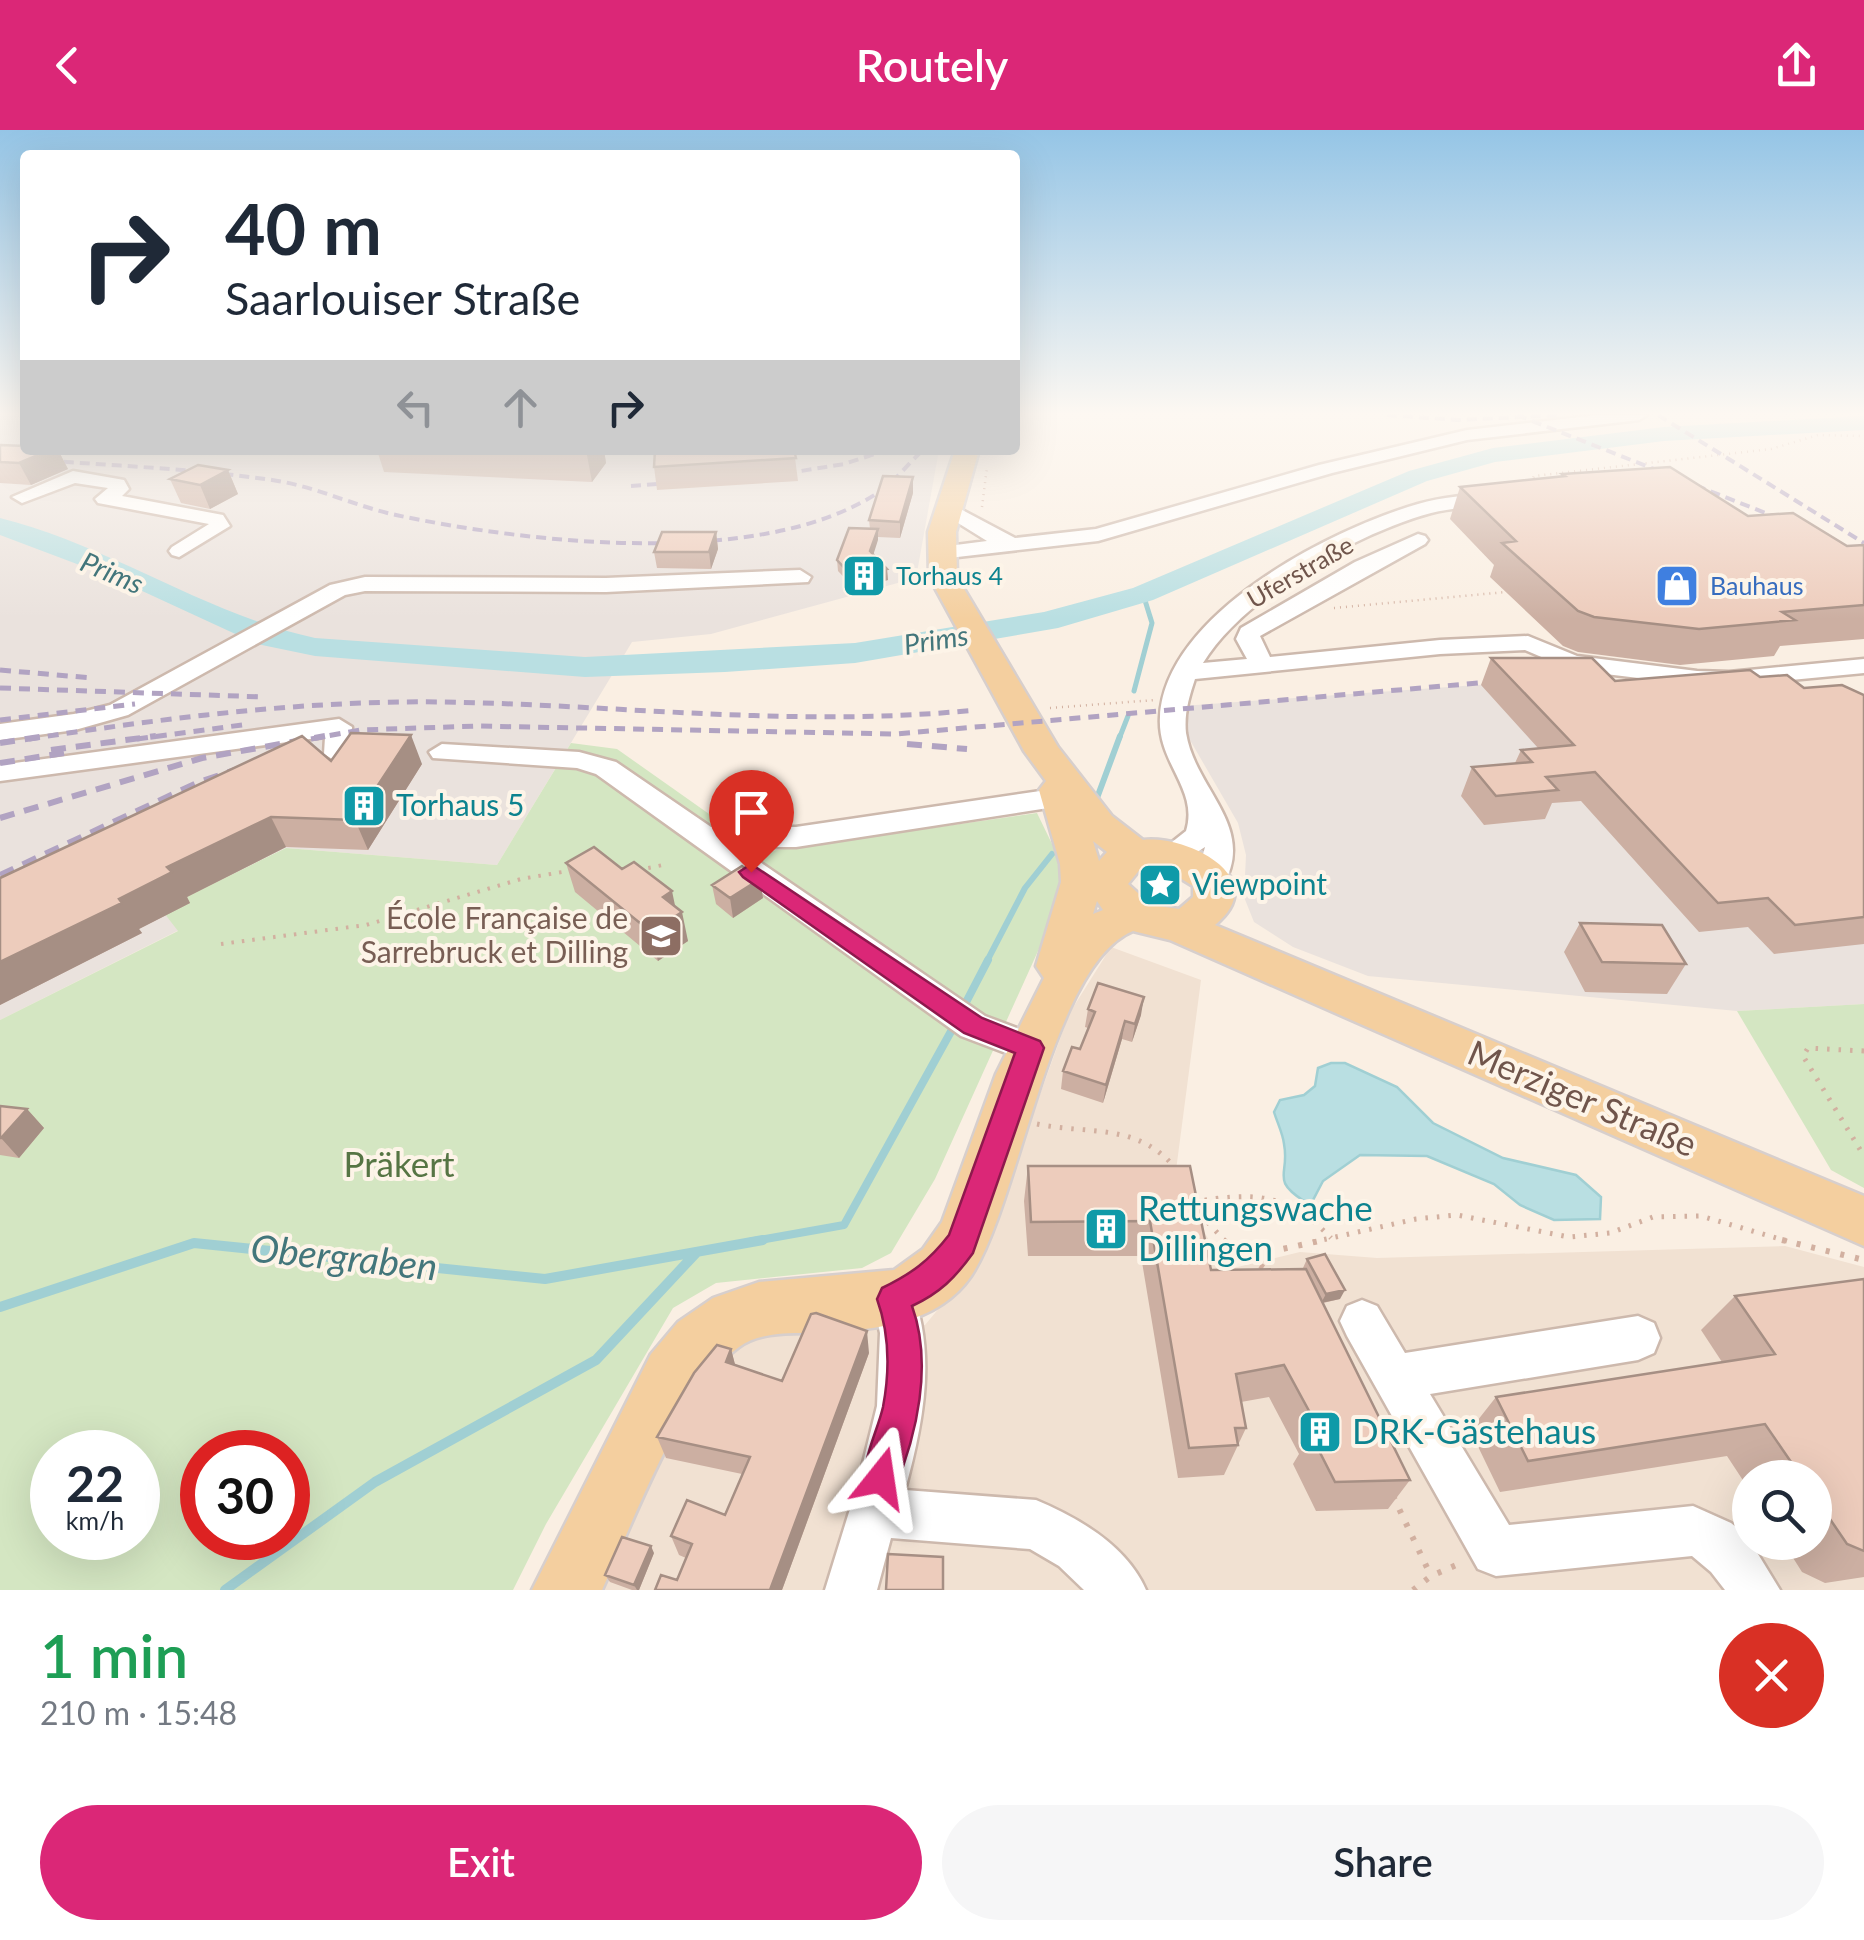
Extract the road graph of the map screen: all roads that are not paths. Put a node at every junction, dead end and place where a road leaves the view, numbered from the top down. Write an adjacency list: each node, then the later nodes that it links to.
1 (58, 483): 6 (street)
2 (111, 483): 10 (street)
3 (956, 483): 7 (main road)
4 (1279, 483): 9 (street)
5 (1526, 496): 8 (street, Uferstraße)
6 (22, 497)
7 (949, 508): 9 (street); 11 (main road)
8 (1387, 524): 13 (street); 15 (street, Uferstraße)
9 (1012, 547): 11 (street)
10 (179, 551)
11 (942, 568): 20 (main road)
12 (800, 577): 16 (street)
13 (1263, 665): 14 (street); 15 (street)
14 (1864, 666)
15 (1188, 672): 21 (street, Uferstraße)
16 (0, 732)
17 (442, 752): 22 (street)
18 (337, 754): 19 (street)
19 (0, 773)
20 (1052, 774): 22 (street); 24 (main road); 26 (main road)
21 (1204, 808): 23 (street, Uferstraße); 24 (street)
22 (704, 838): 26 (street)
23 (1212, 891): 24 (main road, Merziger Straße); 24 (main road); 25 (main road, Merziger Straße)
24 (1135, 892): 25 (main road, Merziger Straße); 26 (main road)
25 (1300, 978): 27 (main road, Merziger Straße)
26 (1037, 1033): 28 (main road)
27 (1864, 1221)
28 (894, 1299): 32 (street); 33 (main road)
29 (1362, 1321): 31 (street)
30 (1638, 1338): 31 (street)
31 (1395, 1377): 36 (street)
32 (872, 1512): 34 (street); 35 (street)
33 (566, 1590)
34 (851, 1590)
35 (1120, 1590)
36 (1754, 1590)

